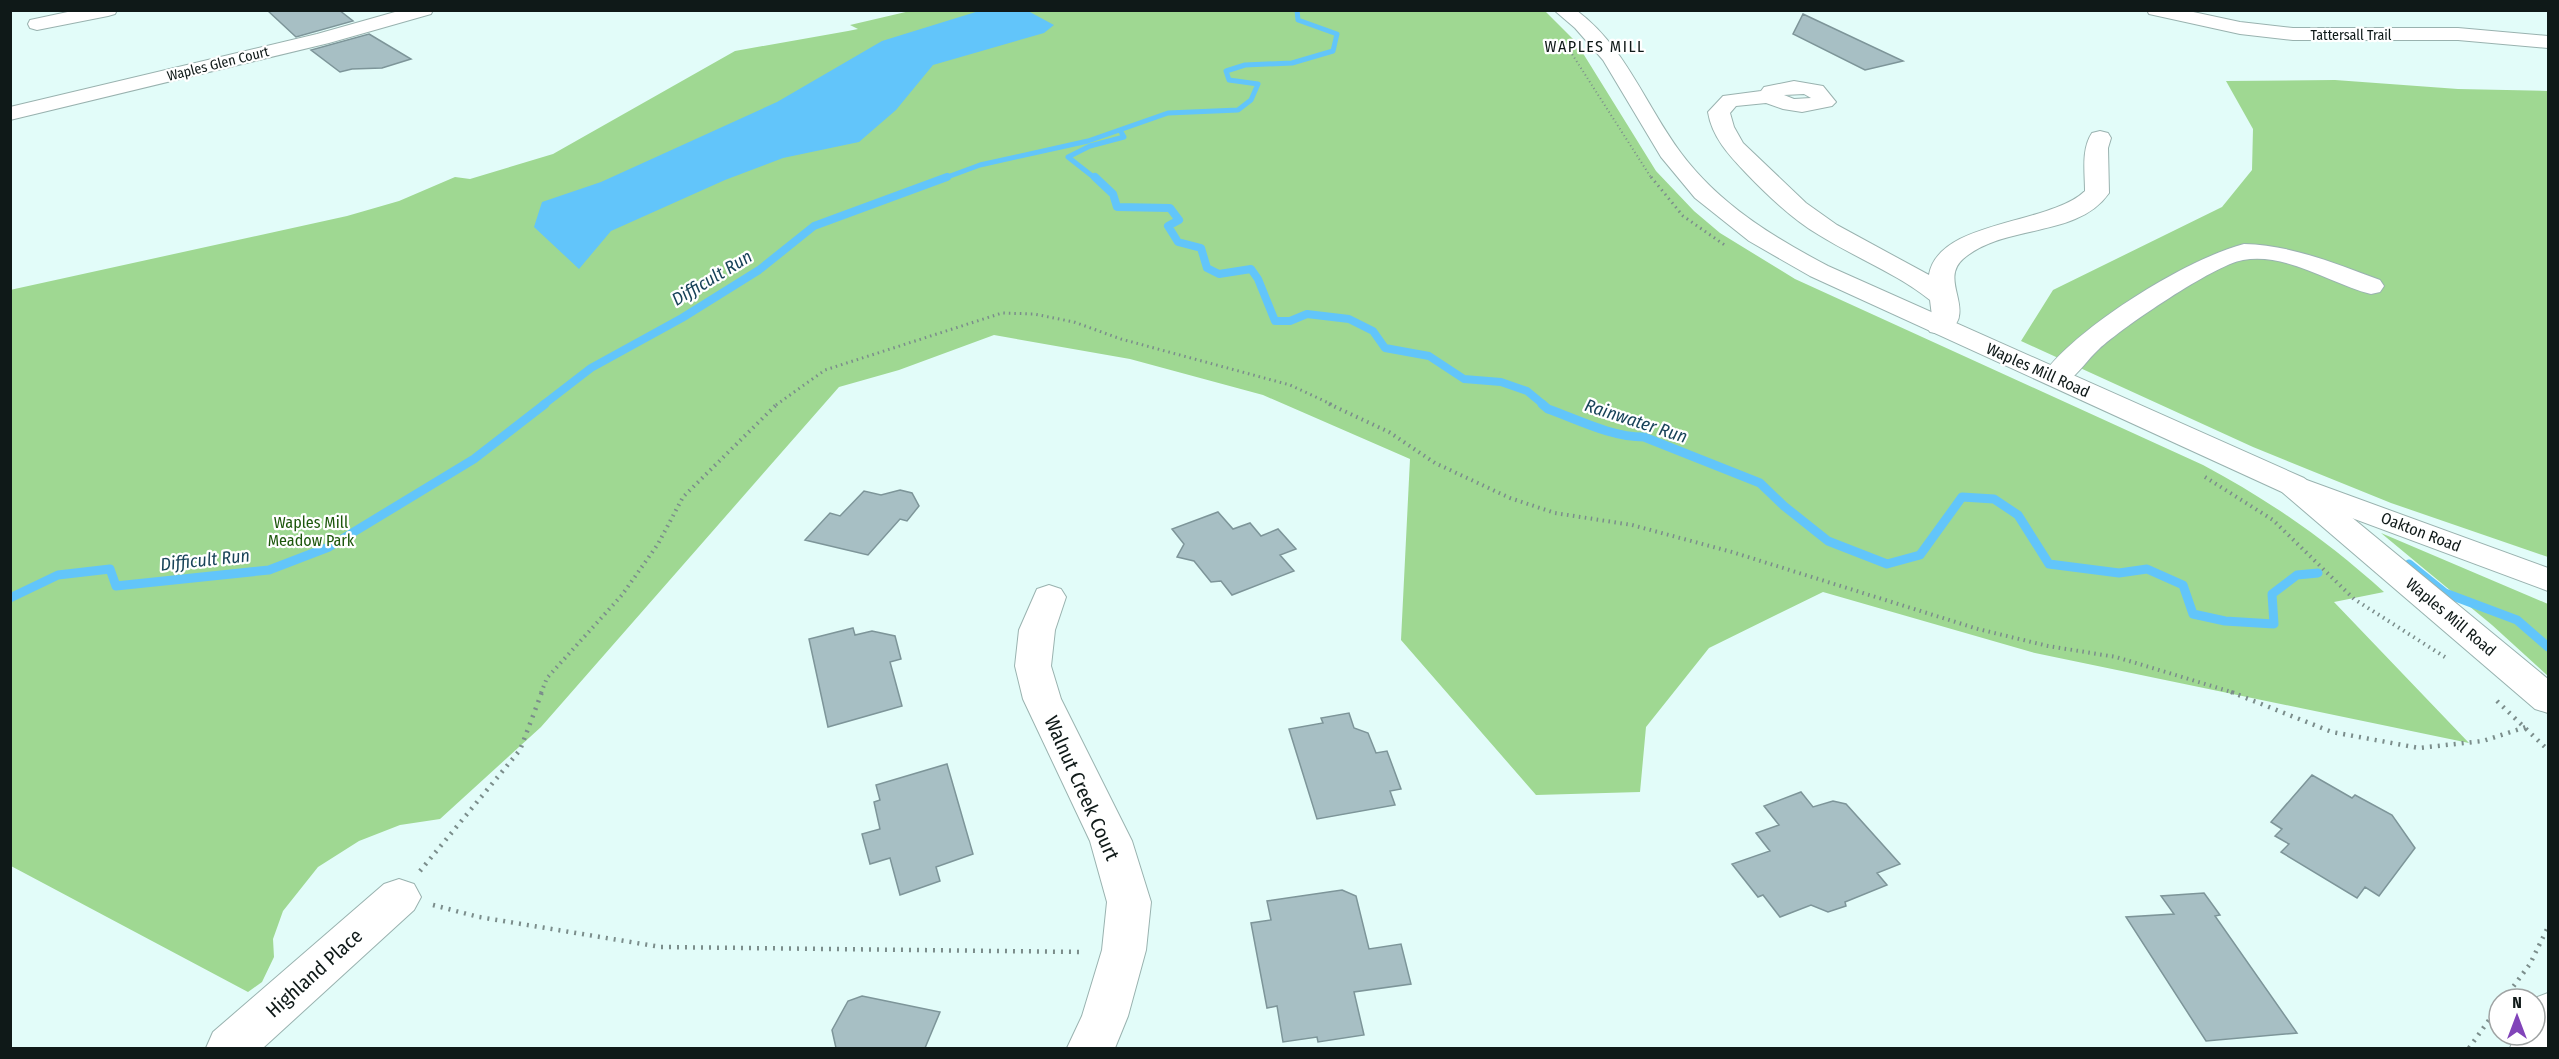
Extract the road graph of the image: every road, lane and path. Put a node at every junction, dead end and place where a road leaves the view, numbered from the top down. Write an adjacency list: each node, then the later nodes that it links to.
1 (108, 10): 5 (street)
2 (424, 10): 8 (street, Waples Glen Court)
3 (1563, 10): 12 (street, Waples Mill Road)
4 (2156, 10): 6 (street, Tattersall Trail)
5 (37, 24)
6 (2548, 42)
7 (1769, 96): 11 (street)
8 (10, 114)
9 (2100, 138): 11 (street)
10 (2371, 286): 13 (street)
11 (1943, 297): 12 (street)
12 (1940, 326): 13 (street, Waples Mill Road)
13 (2055, 377): 14 (street, Waples Mill Road)
14 (2293, 484): 15 (street, Oakton Road); 17 (street, Waples Mill Road)
15 (2548, 580)
16 (1049, 597): 21 (street, Walnut Creek Court)
17 (2548, 699)
18 (2526, 727): 19 (path)
19 (399, 897): 21 (path); 25 (street, Highland Place)
20 (2548, 927): 22 (path)
21 (1124, 950): 26 (street, Walnut Creek Court)
22 (2513, 987)
23 (2548, 1014): 28 (street)
24 (2487, 1022): 27 (path)
25 (230, 1048)
26 (1091, 1048)
27 (2469, 1048)
28 (2534, 1048)

